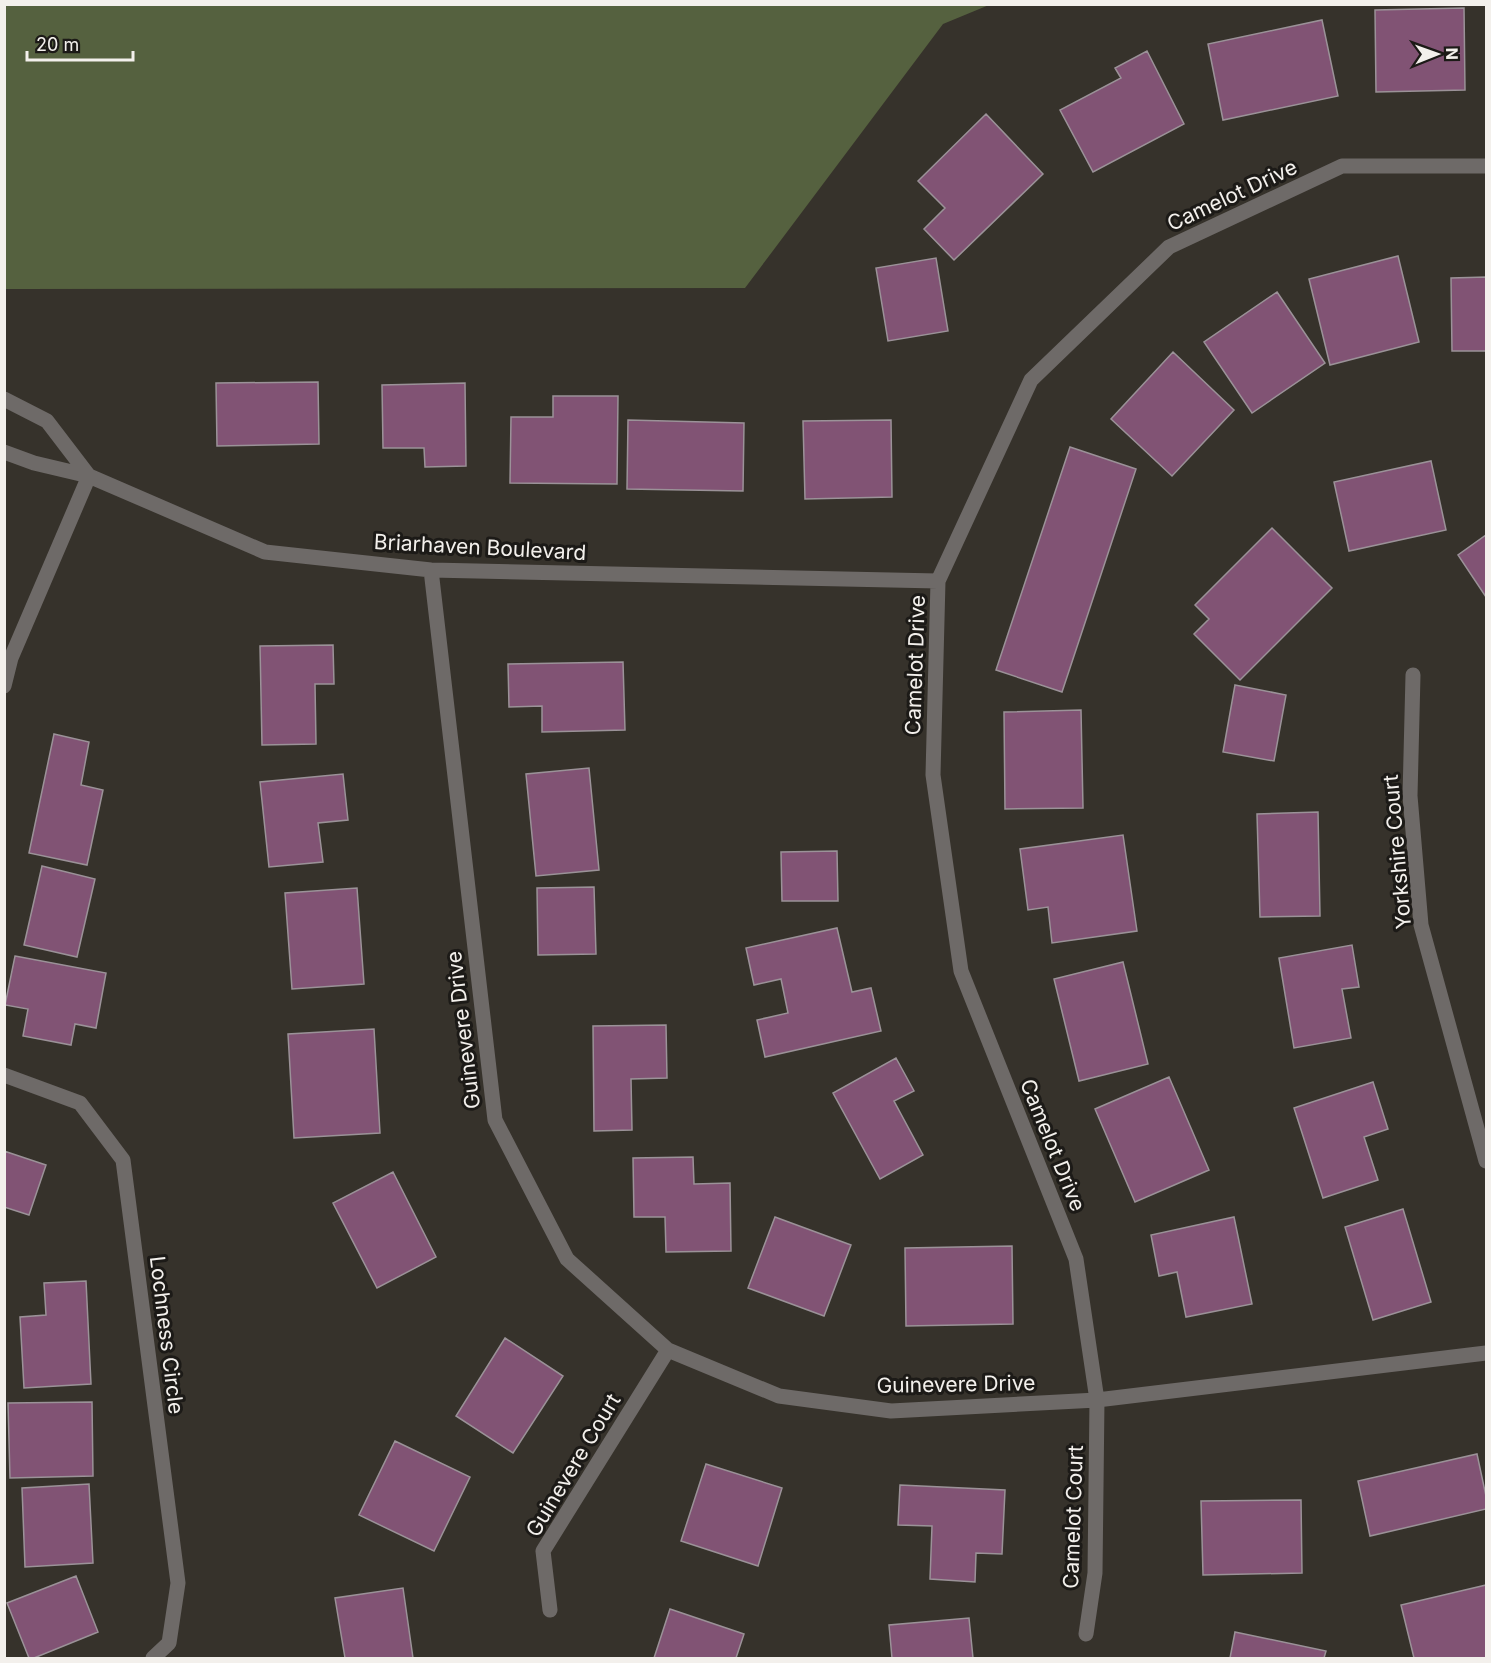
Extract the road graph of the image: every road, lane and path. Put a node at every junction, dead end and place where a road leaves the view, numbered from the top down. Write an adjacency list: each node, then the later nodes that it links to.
1 (1486, 166): 6 (street, Camelot Drive)
2 (4, 399): 4 (street)
3 (4, 452): 4 (street, Briarhaven Boulevard)
4 (89, 476): 5 (street, Briarhaven Boulevard); 8 (street)
5 (431, 570): 6 (street, Briarhaven Boulevard); 11 (street, Guinevere Drive)
6 (938, 581): 13 (street, Camelot Drive)
7 (1413, 675): 10 (street, Yorkshire Court)
8 (4, 686)
9 (4, 1075): 16 (street, Lochness Circle)
10 (1486, 1161)
11 (668, 1350): 13 (street, Guinevere Drive); 14 (street, Guinevere Court)
12 (1486, 1353): 13 (street, Guinevere Drive)
13 (1097, 1400): 15 (street, Camelot Court)
14 (550, 1610)
15 (1086, 1634)
16 (153, 1659)

